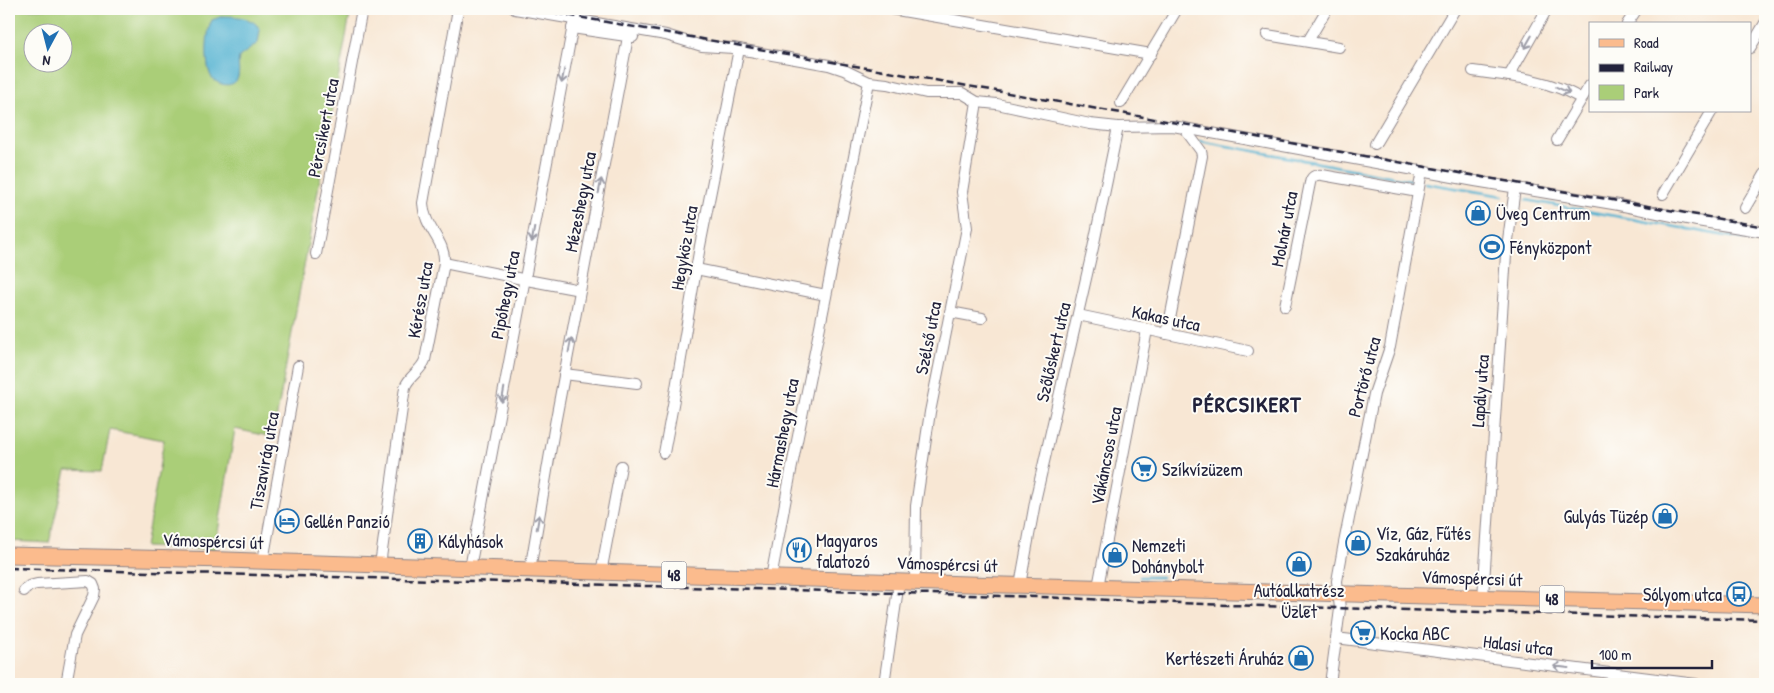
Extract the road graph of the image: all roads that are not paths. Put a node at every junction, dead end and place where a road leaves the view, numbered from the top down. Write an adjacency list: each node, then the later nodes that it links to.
1 (362, 9): 41 (street, Pércsikert utca)
2 (458, 9): 42 (street, Kérész utca)
3 (515, 9): 13 (street)
4 (891, 9): 10 (street)
5 (1177, 9): 21 (street)
6 (1327, 9): 17 (street)
7 (1455, 9): 33 (street)
8 (1547, 9): 23 (street, one-way to 23)
9 (1636, 9): 11 (street)
10 (904, 10): 21 (street)
11 (1629, 22)
12 (1765, 23): 18 (street)
13 (573, 24): 14 (street); 16 (street); 44 (street, Pipóhegy utca, one-way to 44)
14 (648, 32): 16 (street); 20 (street)
15 (1267, 34): 17 (street)
16 (628, 37): 45 (street, Mézeshegy utca, one-way to 16)
17 (1308, 41): 19 (street)
18 (1752, 45)
19 (1339, 47)
20 (739, 49): 24 (street); 43 (street, Hegyköz utca)
21 (1150, 54): 28 (street)
22 (1473, 71): 23 (street)
23 (1509, 76): 26 (street, one-way to 26)
24 (869, 82): 27 (street); 46 (street, Hármashegy utca)
25 (1589, 87): 26 (street)
26 (1582, 99): 32 (street)
27 (977, 102): 30 (street); 48 (street, Szélső utca)
28 (1121, 103)
29 (1711, 112): 38 (street)
30 (1118, 126): 31 (street); 49 (street, Szőlőskert utca)
31 (1184, 128): 34 (street); 52 (street)
32 (1557, 140)
33 (1375, 144)
34 (1422, 171): 36 (street); 37 (street, Portörő utca)
35 (1765, 174): 39 (street)
36 (1515, 188): 40 (street); 72 (street, Lapály utca)
37 (1418, 192): 47 (street, Molnár utca); 71 (street, Portörő utca)
38 (1663, 194)
39 (1745, 208)
40 (1765, 232)
41 (316, 254)
42 (444, 263): 44 (street); 61 (street, Kérész utca)
43 (696, 269): 46 (street); 57 (street, Hegyköz utca)
44 (525, 280): 45 (street); 62 (street, Pipóhegy utca, one-way to 62)
45 (580, 290): 55 (street, Mézeshegy utca, one-way to 45)
46 (826, 295): 65 (street, Hármashegy utca)
47 (1285, 306)
48 (950, 312): 50 (street); 67 (street, Szélső utca)
49 (1078, 316): 51 (street, Kakas utca); 68 (street, Szőlőskert utca)
50 (982, 318)
51 (1147, 330): 52 (street, Kakas utca); 69 (street, Vákáncsos utca)
52 (1167, 334): 53 (street, Kakas utca)
53 (1248, 352)
54 (298, 366): 60 (street, Tiszavirág utca)
55 (564, 374): 56 (street); 63 (street, Mézeshegy utca, one-way to 55)
56 (637, 382)
57 (664, 453)
58 (621, 466): 64 (street)
59 (9, 555): 60 (main road, Vámospércsi út / 48)
60 (262, 562): 61 (main road, Vámospércsi út / 48)
61 (380, 565): 62 (main road, Vámospércsi út / 48)
62 (470, 568): 63 (main road, Vámospércsi út / 48)
63 (530, 570): 64 (main road, Vámospércsi út / 48)
64 (601, 573): 65 (main road, Vámospércsi út / 48)
65 (771, 578): 66 (main road, Vámospércsi út / 48)
66 (899, 582): 67 (main road, Vámospércsi út / 48); 76 (street)
67 (915, 582): 68 (main road, Vámospércsi út / 48)
68 (1020, 585): 69 (main road, Vámospércsi út / 48)
69 (1098, 587): 71 (main road, Vámospércsi út / 48)
70 (24, 590): 75 (street)
71 (1338, 592): 72 (main road, Vámospércsi út / 48); 74 (street, Portörő utca)
72 (1483, 597): 73 (main road, Vámospércsi út / 48)
73 (1765, 605)
74 (1336, 638): 77 (street, Portörő utca); 78 (street, Halasi utca, one-way to 74)
75 (66, 684)
76 (884, 684)
77 (1330, 684)
78 (1696, 684)

